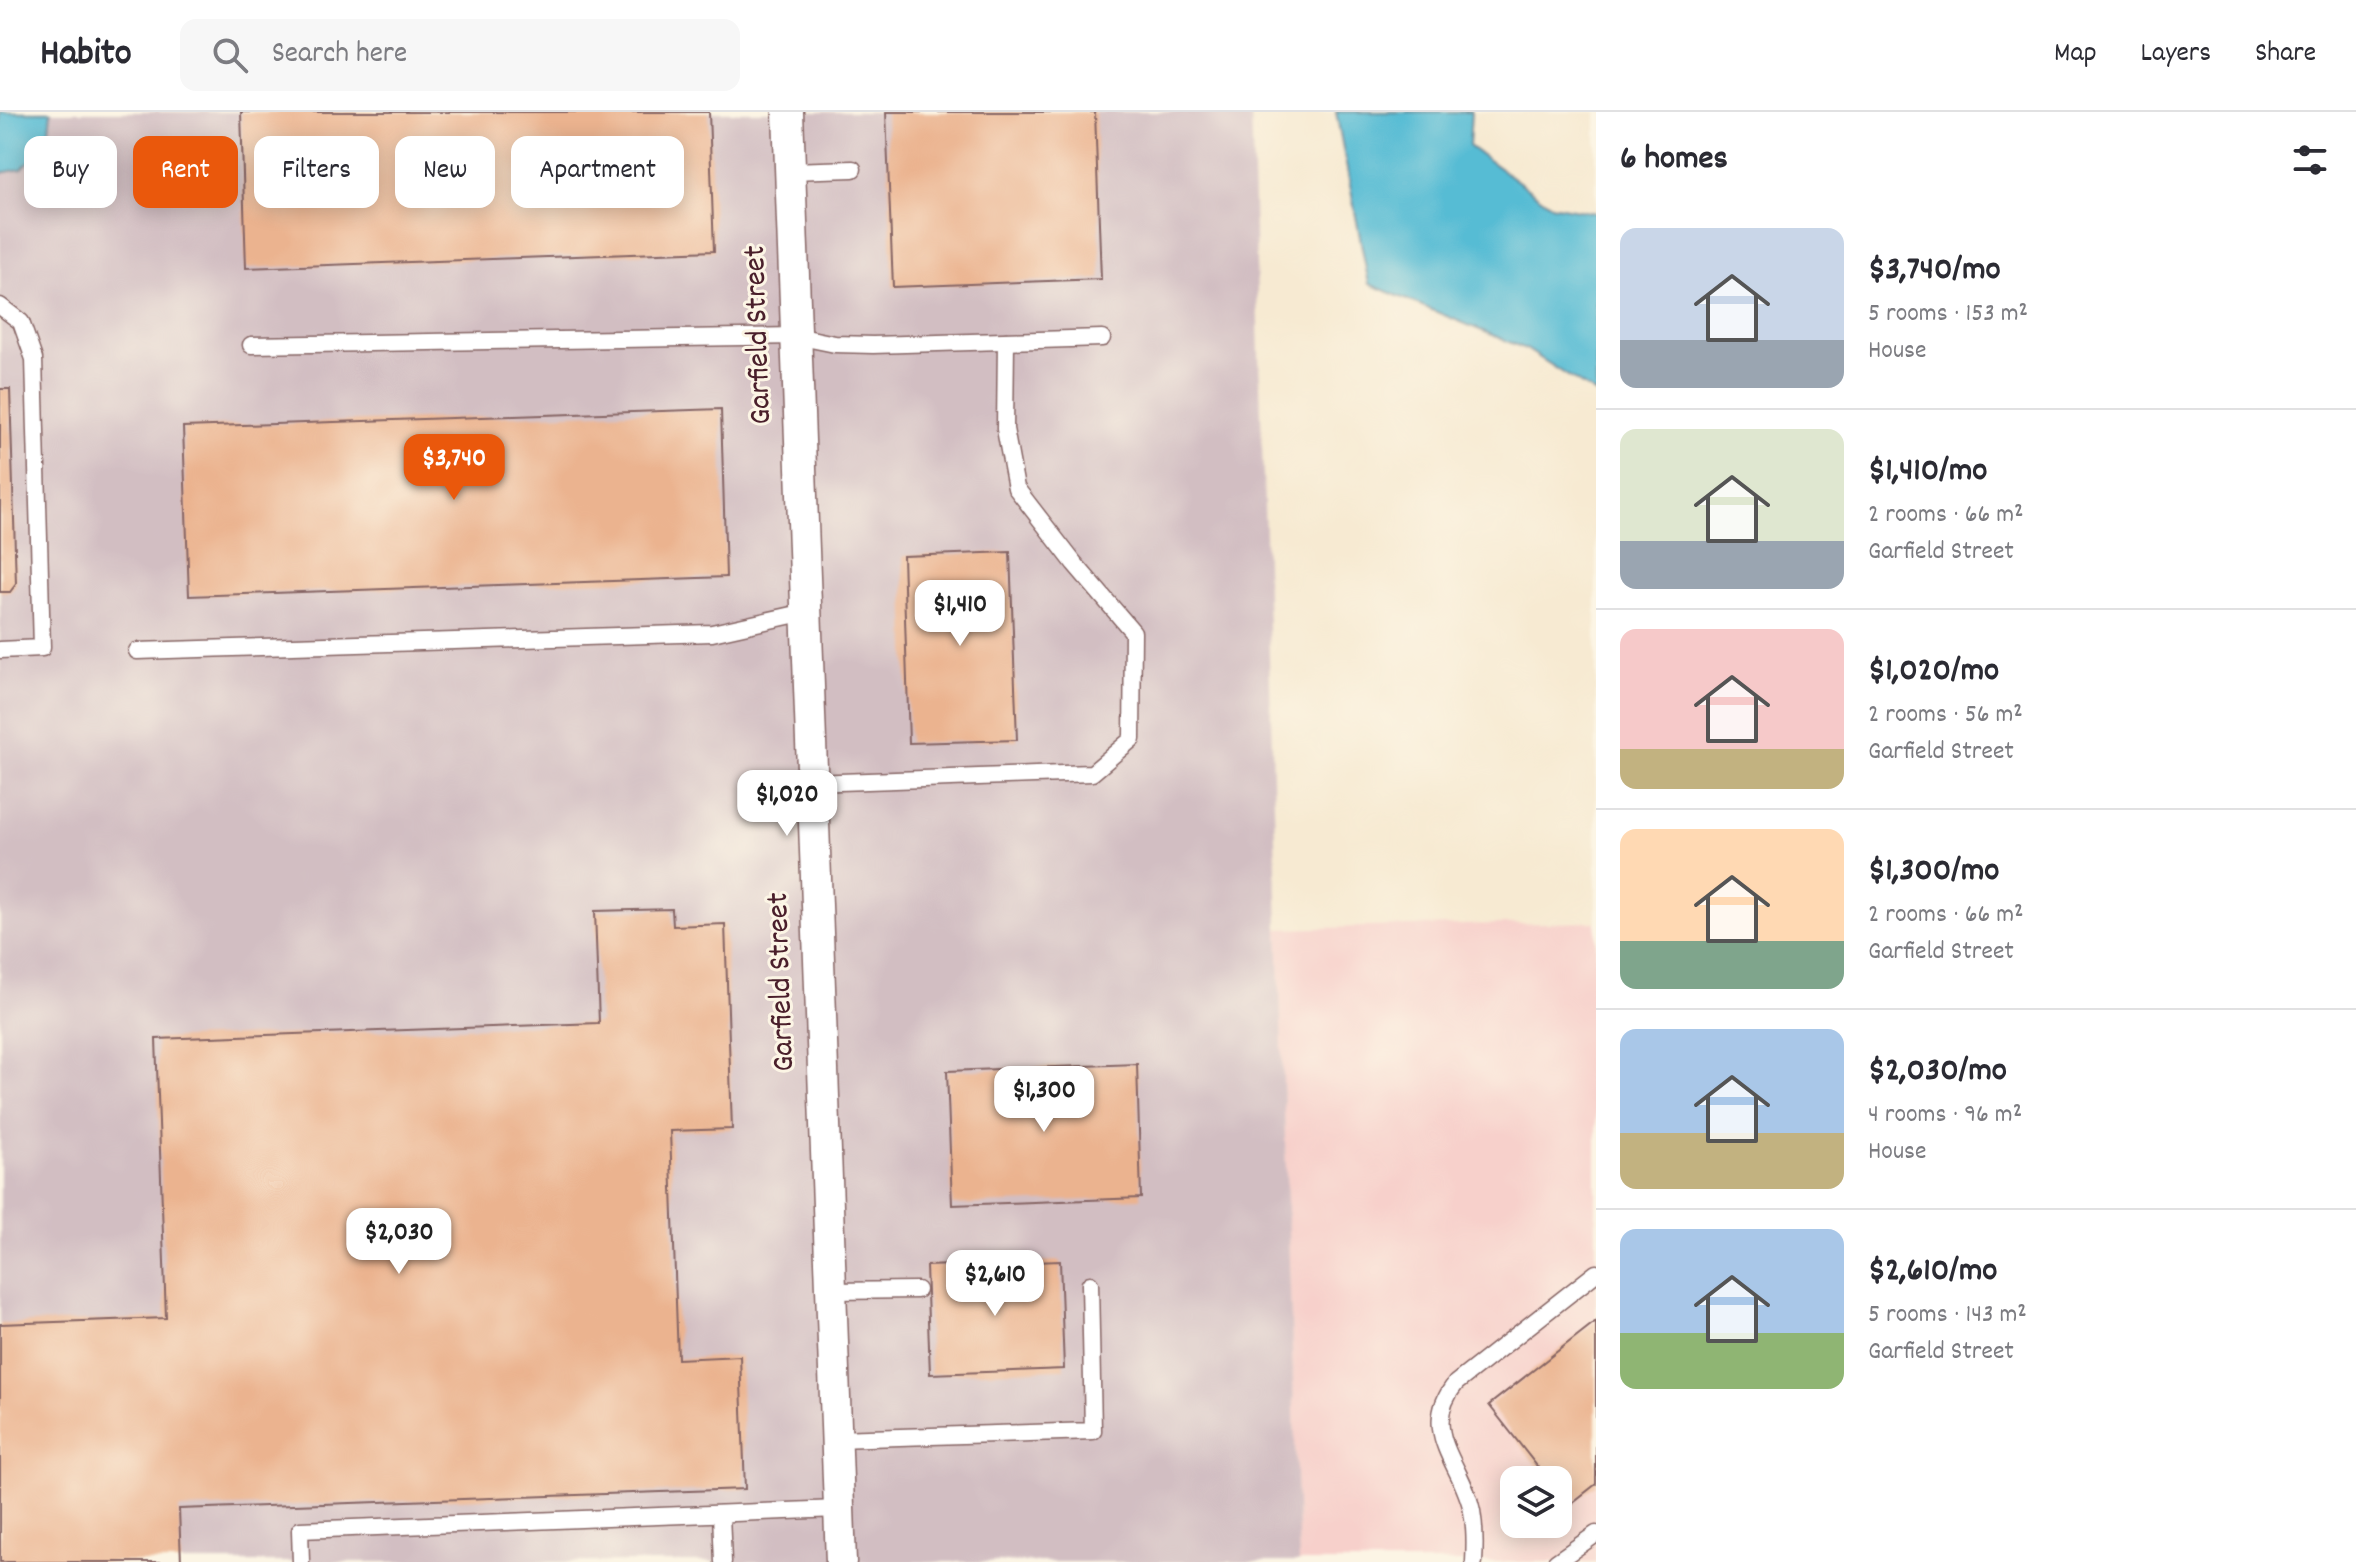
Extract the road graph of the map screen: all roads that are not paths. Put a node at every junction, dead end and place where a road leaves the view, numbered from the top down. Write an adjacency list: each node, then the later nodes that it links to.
1 (788, 112): 3 (street, Garfield Street)
2 (853, 169): 3 (lane)
3 (790, 171): 5 (street, Garfield Street)
4 (0, 306): 10 (lane)
5 (796, 336): 7 (lane); 8 (lane); 9 (street, Garfield Street)
6 (1102, 338): 7 (lane)
7 (1006, 341): 12 (lane)
8 (251, 345)
9 (806, 612): 11 (lane); 12 (street, Garfield Street)
10 (0, 650)
11 (137, 651)
12 (812, 783): 16 (street, Garfield Street)
13 (1596, 1273): 24 (lane)
14 (1090, 1284): 17 (lane)
15 (917, 1290): 16 (lane)
16 (831, 1291): 17 (street, Garfield Street)
17 (836, 1439): 18 (street, Garfield Street)
18 (839, 1509): 19 (lane); 23 (street, Garfield Street)
19 (721, 1514): 21 (lane); 22 (lane)
20 (1596, 1534): 25 (lane)
21 (301, 1562)
22 (723, 1562)
23 (841, 1562)
24 (1474, 1562)
25 (1556, 1562)

